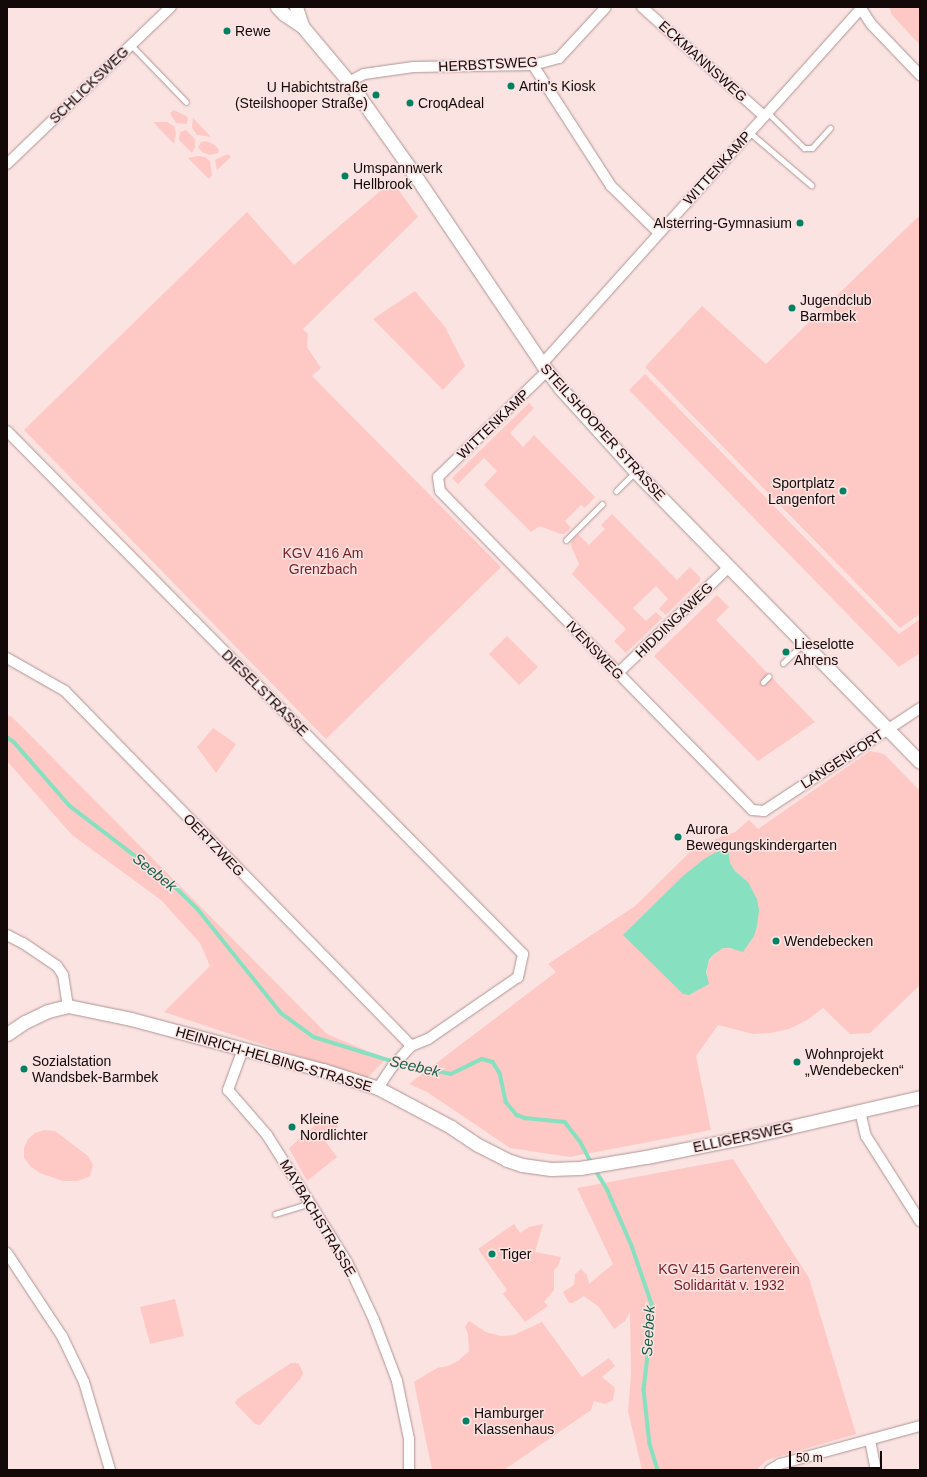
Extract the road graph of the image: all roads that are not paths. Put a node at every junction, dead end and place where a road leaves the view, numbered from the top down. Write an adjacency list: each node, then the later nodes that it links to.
1 (171, 7): 8 (street, SCHLICKSWEG)
2 (276, 7): 7 (street, STEILSHOOPER STRASSE)
3 (296, 7): 7 (street, STEILSHOOPER STRASSE)
4 (606, 7): 9 (street, HERBSTSWEG)
5 (642, 7): 13 (street, ECKMANNSWEG)
6 (861, 8): 10 (street); 13 (street, WITTENKAMP)
7 (302, 26): 11 (street, STEILSHOOPER STRASSE)
8 (131, 45): 12 (lane); 16 (street, SCHLICKSWEG)
9 (533, 65): 11 (street, HERBSTSWEG); 18 (street)
10 (920, 75)
11 (349, 82): 19 (street, STEILSHOOPER STRASSE)
12 (186, 102)
13 (765, 114): 14 (lane); 15 (street, WITTENKAMP)
14 (830, 128)
15 (749, 132): 17 (lane); 18 (street, WITTENKAMP)
16 (7, 164)
17 (811, 185)
18 (659, 233): 19 (street, WITTENKAMP)
19 (544, 367): 21 (street, STEILSHOOPER STRASSE); 22 (street, WITTENKAMP)
20 (7, 431): 40 (street, DIESELSTRASSE)
21 (635, 471): 23 (lane); 26 (street, STEILSHOOPER STRASSE)
22 (438, 477): 30 (street, IVENSWEG)
23 (616, 491)
24 (602, 504): 25 (lane)
25 (566, 540)
26 (729, 567): 27 (street, STEILSHOOPER STRASSE); 30 (street, HIDDINGAWEG)
27 (804, 643): 29 (lane); 34 (street, STEILSHOOPER STRASSE)
28 (7, 658): 40 (street, OERTZWEG)
29 (783, 663)
30 (618, 674): 36 (street, IVENSWEG)
31 (769, 676): 32 (lane)
32 (762, 682)
33 (920, 708): 34 (street, LANGENFORT)
34 (888, 729): 35 (street, STEILSHOOPER STRASSE); 36 (street, LANGENFORT)
35 (920, 762)
36 (764, 811)
37 (7, 935): 38 (street)
38 (68, 1006): 39 (street); 41 (street, HEINRICH-HELBING-STRASSE)
39 (7, 1034)
40 (411, 1046): 42 (street)
41 (243, 1049): 42 (street, HEINRICH-HELBING-STRASSE); 46 (street, MAYBACHSTRASSE)
42 (378, 1088): 45 (street, HEINRICH-HELBING-STRASSE)
43 (920, 1097): 44 (street, ELLIGERSWEG)
44 (860, 1111): 45 (street, ELLIGERSWEG); 48 (street)
45 (564, 1169)
46 (310, 1203): 47 (lane); 53 (street, MAYBACHSTRASSE)
47 (275, 1214)
48 (920, 1220)
49 (7, 1253): 52 (street)
50 (920, 1426): 51 (street)
51 (870, 1440): 54 (street); 55 (street)
52 (109, 1470)
53 (408, 1470)
54 (770, 1470)
55 (876, 1470)

